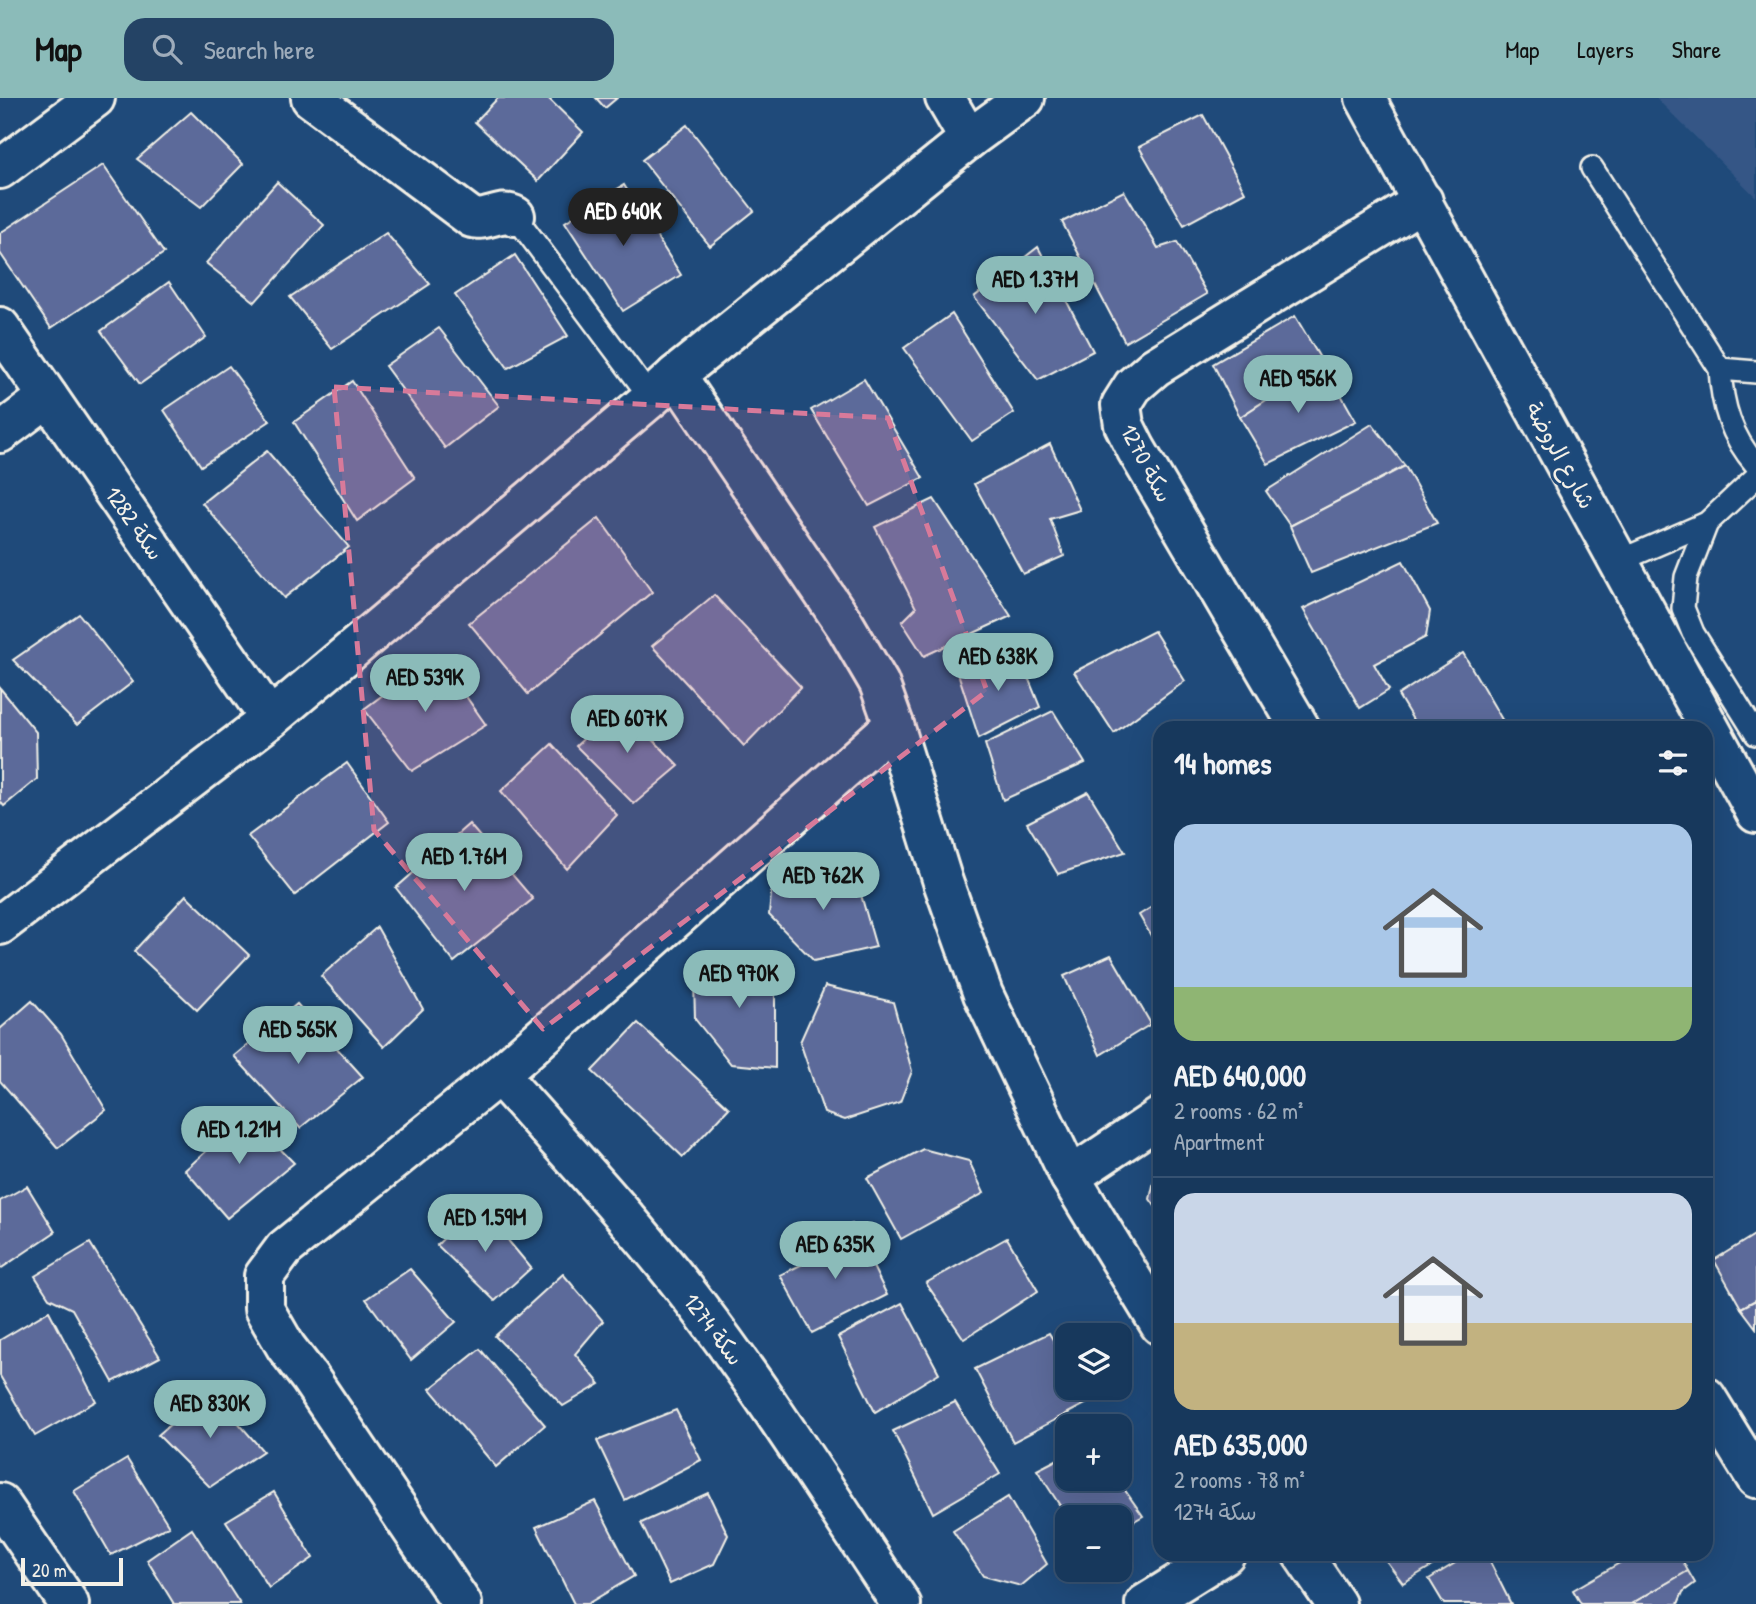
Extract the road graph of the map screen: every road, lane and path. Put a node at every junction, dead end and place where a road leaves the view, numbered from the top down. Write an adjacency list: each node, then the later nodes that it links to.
1 (96, 98): 8 (street)
2 (311, 98): 10 (street)
3 (945, 98): 6 (street)
4 (1025, 98): 6 (street)
5 (1365, 98): 9 (street, شارع الروضة)
6 (969, 139): 14 (street)
7 (1592, 167): 12 (lane)
8 (0, 169)
9 (1423, 201): 20 (street, شارع الروضة); 22 (street, سكة 1270)
10 (515, 216): 14 (lane)
11 (0, 327): 15 (street, سكة 1282)
12 (1720, 369): 13 (lane); 17 (lane)
13 (1756, 372)
14 (664, 386): 21 (street); 24 (street)
15 (48, 397): 16 (street); 21 (street, سكة 1282)
16 (0, 433)
17 (1756, 465)
18 (1756, 477): 19 (lane)
19 (1707, 523): 20 (lane); 26 (lane)
20 (1619, 561): 23 (street, شارع الروضة)
21 (270, 719): 28 (street)
22 (1296, 721)
23 (1706, 721)
24 (894, 725): 29 (street); 31 (street)
25 (1713, 734): 27 (street, شارع الروضة)
26 (1756, 734)
27 (1756, 813)
28 (0, 925)
29 (499, 1075): 39 (street); 40 (street, سكة 1274)
30 (1153, 1122): 31 (street)
31 (1070, 1177): 32 (street)
32 (1153, 1313)
33 (1713, 1408): 34 (street)
34 (1756, 1478)
35 (0, 1503): 38 (street)
36 (1214, 1561): 41 (street)
37 (1307, 1561): 42 (street)
38 (69, 1604)
39 (462, 1604)
40 (901, 1604)
41 (1145, 1604)
42 (1336, 1604)

